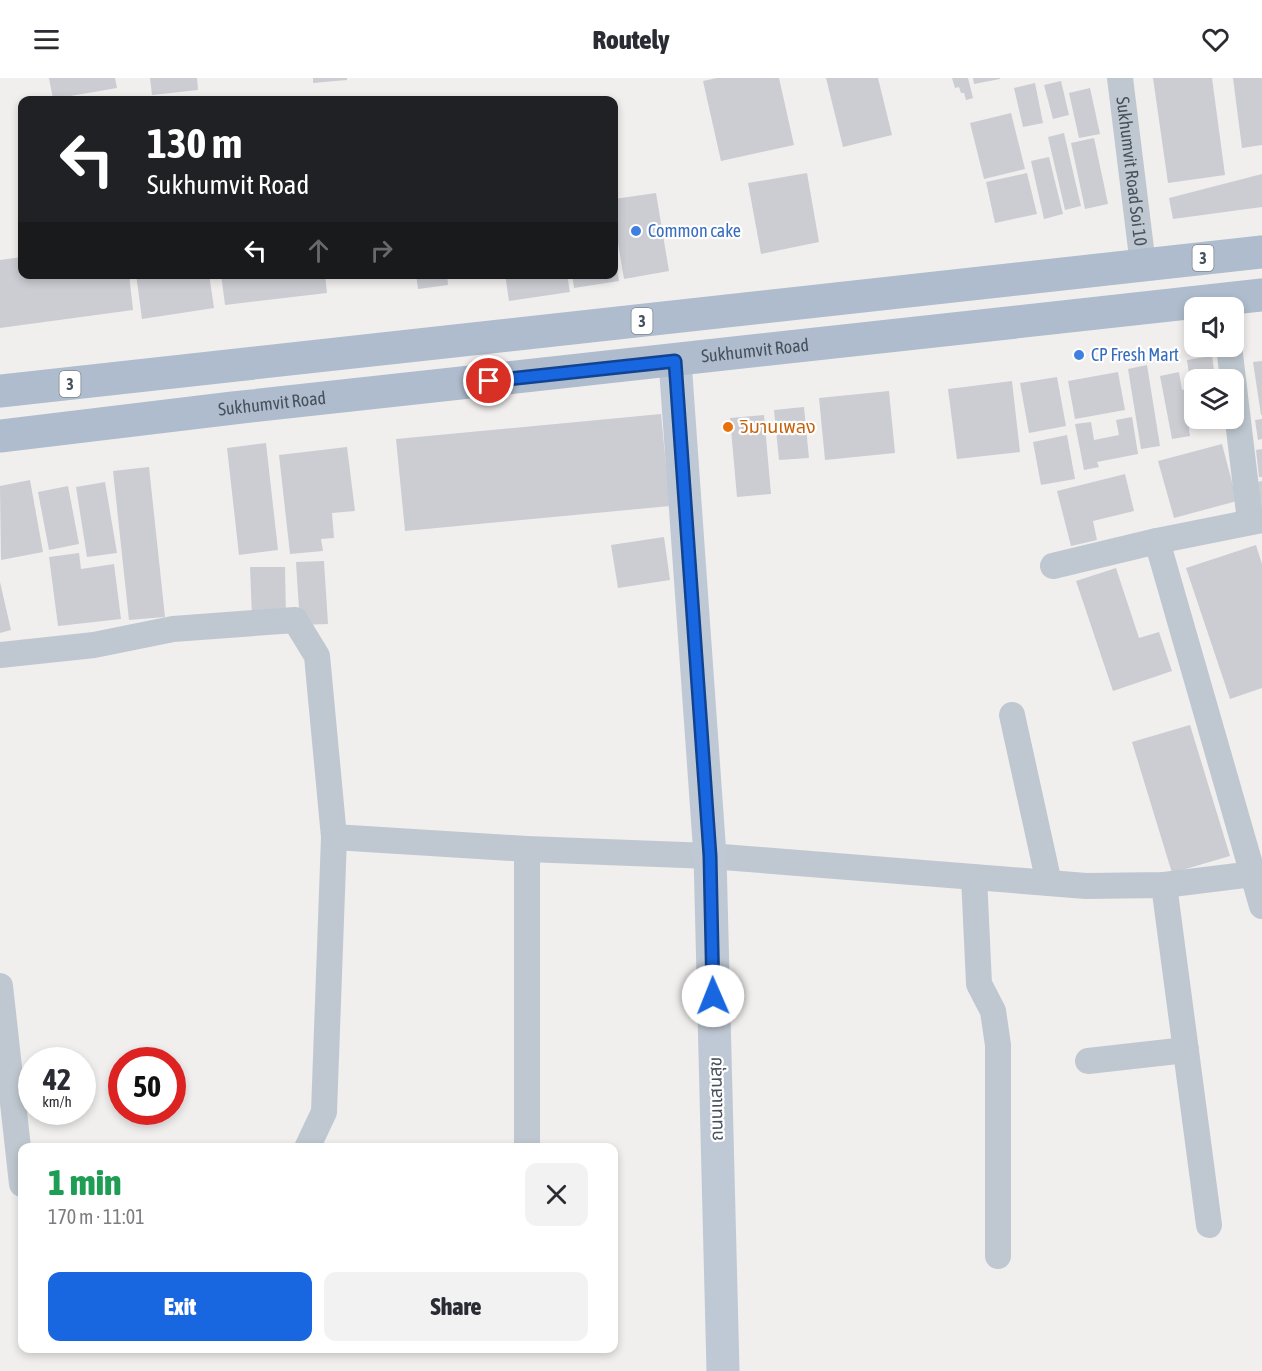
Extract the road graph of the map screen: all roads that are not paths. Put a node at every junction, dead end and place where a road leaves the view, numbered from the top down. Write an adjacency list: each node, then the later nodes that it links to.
1 (1119, 78): 3 (street, Sukhumvit Road Soi 10)
2 (1262, 252): 3 (main road, 3)
3 (1143, 264): 9 (main road, 3)
4 (1262, 296): 5 (main road, Sukhumvit Road)
5 (1244, 300)
6 (1184, 308): 8 (main road, Sukhumvit Road)
7 (1231, 357): 11 (street)
8 (675, 361): 10 (main road, Sukhumvit Road); 18 (main road, ถนนแสนสุข)
9 (0, 392)
10 (0, 436)
11 (1256, 520): 12 (street)
12 (1157, 541): 13 (street); 19 (street)
13 (1053, 566)
14 (0, 655): 16 (street)
15 (1012, 715): 21 (street)
16 (334, 837): 17 (street); 27 (street)
17 (527, 849): 18 (street); 28 (street)
18 (710, 856): 20 (street); 32 (main road, ถนนแสนสุข)
19 (1258, 874): 22 (street); 23 (street)
20 (974, 877): 21 (street); 31 (street)
21 (1049, 883): 22 (street)
22 (1164, 885): 25 (street)
23 (1262, 906)
24 (0, 986): 29 (street)
25 (1186, 1050): 26 (street); 30 (street)
26 (1089, 1061)
27 (309, 1143)
28 (527, 1143)
29 (18, 1148)
30 (1209, 1225)
31 (998, 1256)
32 (723, 1371)

